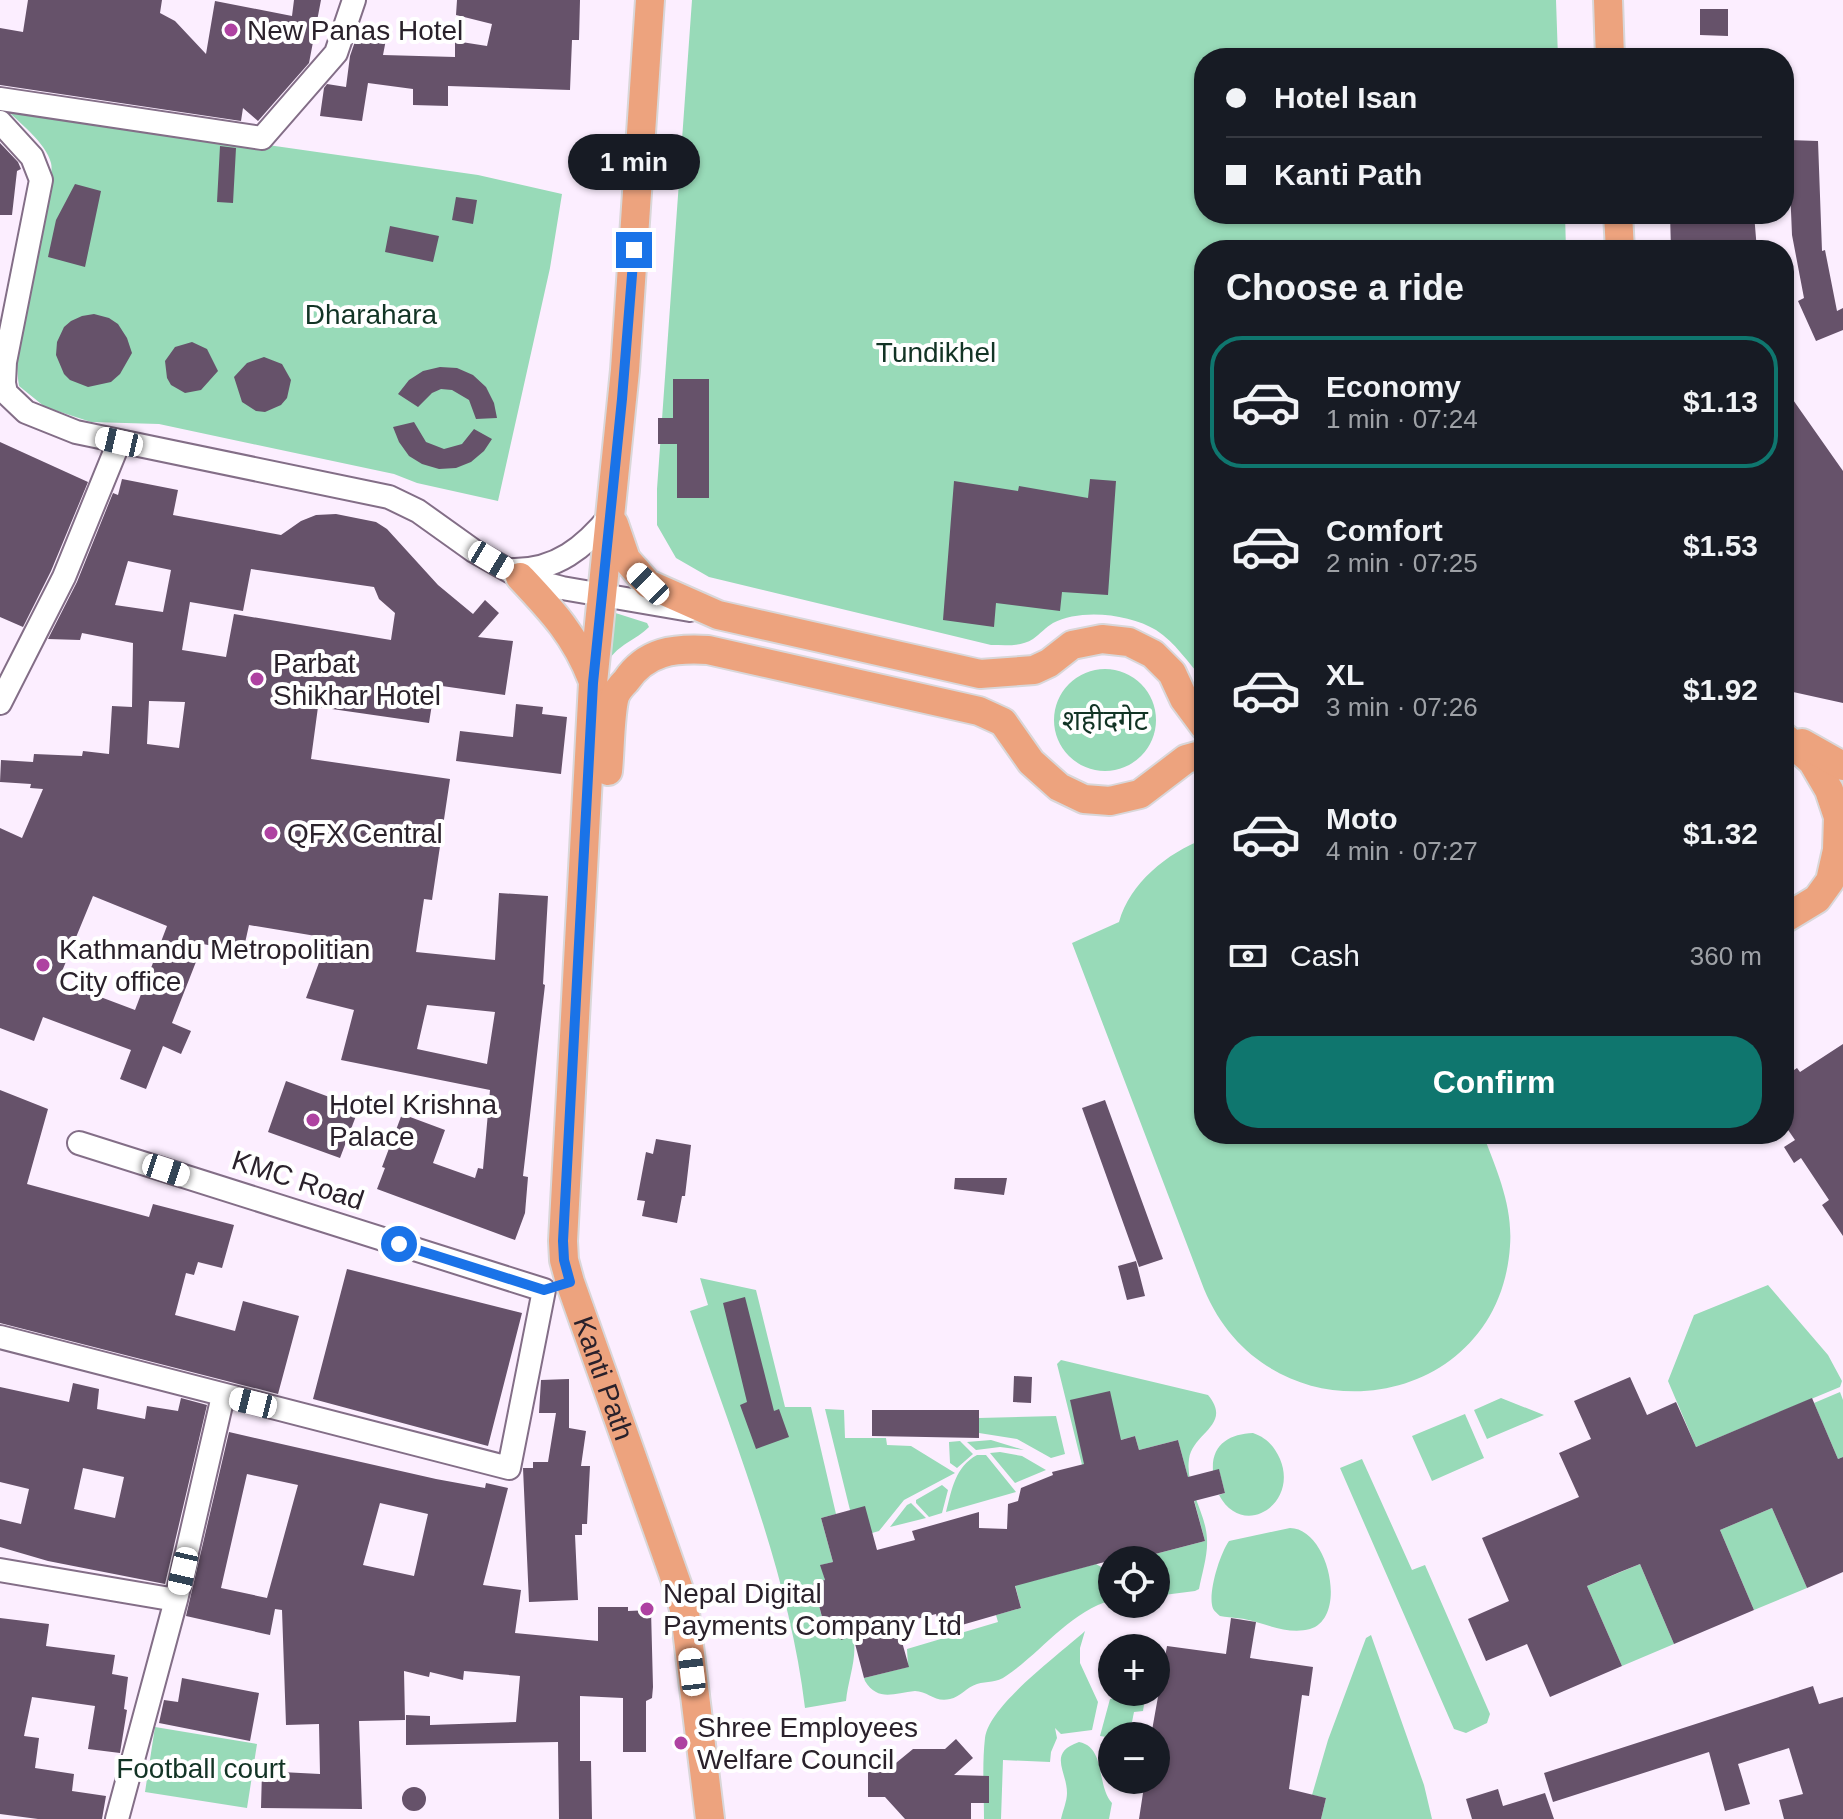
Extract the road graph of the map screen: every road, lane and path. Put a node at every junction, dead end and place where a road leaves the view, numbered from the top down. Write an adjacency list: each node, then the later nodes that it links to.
1 (354, 0): 5 (street)
2 (650, 0): 9 (main road, Kanti Path)
3 (1608, 0): 4 (main road)
4 (1610, 48)
5 (0, 99)
6 (5, 131): 7 (street)
7 (2, 384): 8 (street)
8 (119, 442): 10 (street); 14 (street)
9 (611, 515): 10 (street); 11 (main road, Kanti Path); 12 (main road)
10 (514, 574): 11 (street); 13 (main road)
11 (601, 594): 12 (street); 13 (main road, Kanti Path)
12 (718, 615): 15 (main road)
13 (593, 683): 24 (main road, Kanti Path)
14 (0, 703)
15 (1194, 712)
16 (1794, 740): 19 (main road)
17 (1794, 744): 21 (main road)
18 (1194, 757): 31 (main road)
19 (1843, 766)
20 (1843, 897): 22 (main road)
21 (1794, 913)
22 (1794, 915)
23 (79, 1143): 24 (street, KMC Road)
24 (557, 1286): 26 (street); 30 (main road, Kanti Path)
25 (0, 1337): 26 (street)
26 (223, 1396): 28 (street)
27 (0, 1570): 28 (street)
28 (176, 1600): 29 (street)
29 (117, 1819)
30 (710, 1819)
31 (728, 1819)

